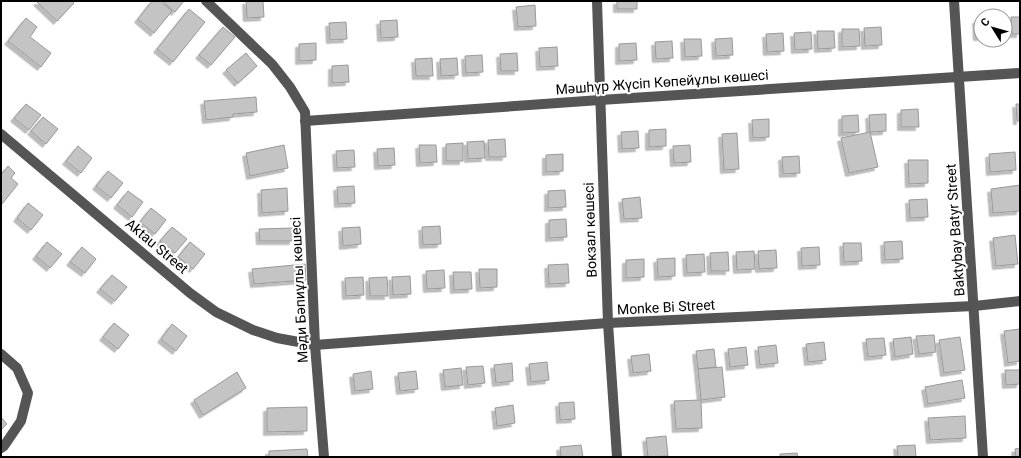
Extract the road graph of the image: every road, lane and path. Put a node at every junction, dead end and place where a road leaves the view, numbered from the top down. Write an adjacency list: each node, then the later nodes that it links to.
1 (206, 1): 7 (street, Мәди Бәпиұлы көшесі)
2 (597, 1): 6 (street, Вокзал көшесі)
3 (954, 1): 5 (street, Baktybay Batyr Street)
4 (1020, 73): 5 (street, Мәшһүр Жүсіп Көпейұлы көшесі)
5 (959, 77): 6 (street, Мәшһүр Жүсіп Көпейұлы көшесі); 10 (street, Baktybay Batyr Street)
6 (600, 100): 7 (street, Мәшһүр Жүсіп Көпейұлы көшесі); 11 (street, Вокзал көшесі)
7 (305, 121): 12 (street, Мәди Бәпиұлы көшесі)
8 (1, 134): 12 (street, Aktau Street)
9 (1020, 301): 10 (street, Monke Bi Street)
10 (974, 306): 11 (street, Monke Bi Street); 17 (street, Baktybay Batyr Street)
11 (608, 323): 12 (street, Monke Bi Street); 16 (street, Вокзал көшесі)
12 (314, 345): 15 (street, Мәди Бәпиұлы көшесі)
13 (1, 354): 14 (street)
14 (1, 448)
15 (324, 457)
16 (617, 457)
17 (983, 457)

